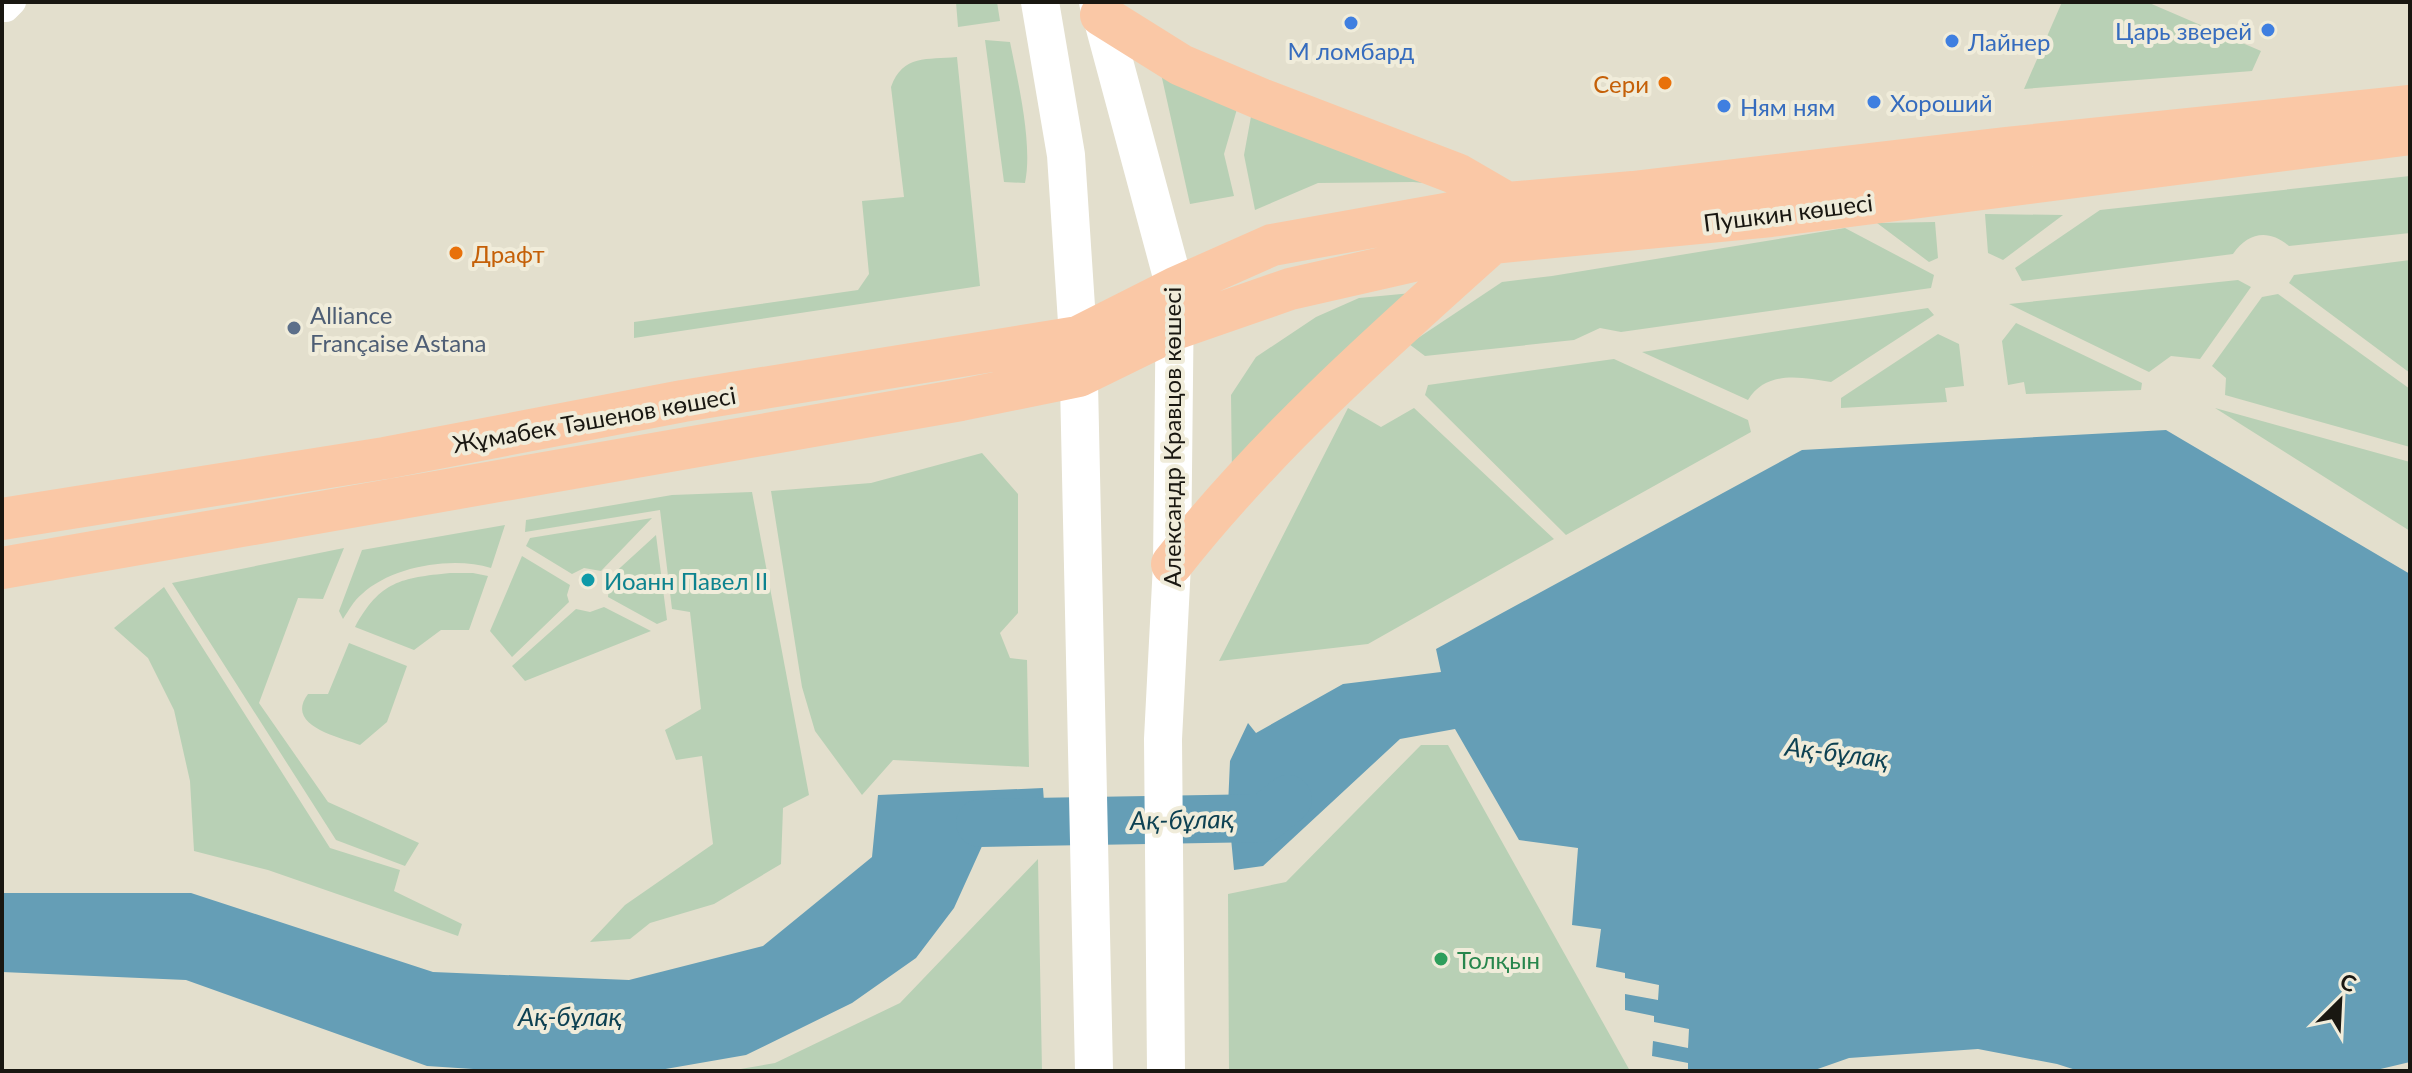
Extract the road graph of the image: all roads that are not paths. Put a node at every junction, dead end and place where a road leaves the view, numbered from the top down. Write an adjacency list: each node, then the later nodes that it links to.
1 (13, 2): 4 (street)
2 (1040, 2): 11 (main road)
3 (1100, 8): 7 (main road); 9 (main road, Александр Кравцов көшесі)
4 (2, 9)
5 (2410, 106): 7 (main road, Пушкин көшесі)
6 (2410, 134): 8 (main road, Пушкин көшесі)
7 (1507, 203): 9 (main road, Пушкин көшесі)
8 (1492, 243): 10 (main road, Пушкин көшесі); 13 (main road)
9 (1175, 288): 10 (main road, Александр Кравцов көшесі); 11 (main road, Жұмабек Тәшенов көшесі)
10 (1175, 329): 11 (main road, Жұмабек Тәшенов көшесі); 13 (main road, Александр Кравцов көшесі)
11 (1078, 356): 12 (main road, Жұмабек Тәшенов көшесі); 14 (main road, Жұмабек Тәшенов көшесі); 15 (main road)
12 (2, 519)
13 (1172, 564): 16 (main road, Александр Кравцов көшесі)
14 (2, 568)
15 (1094, 1071)
16 (1166, 1071)

